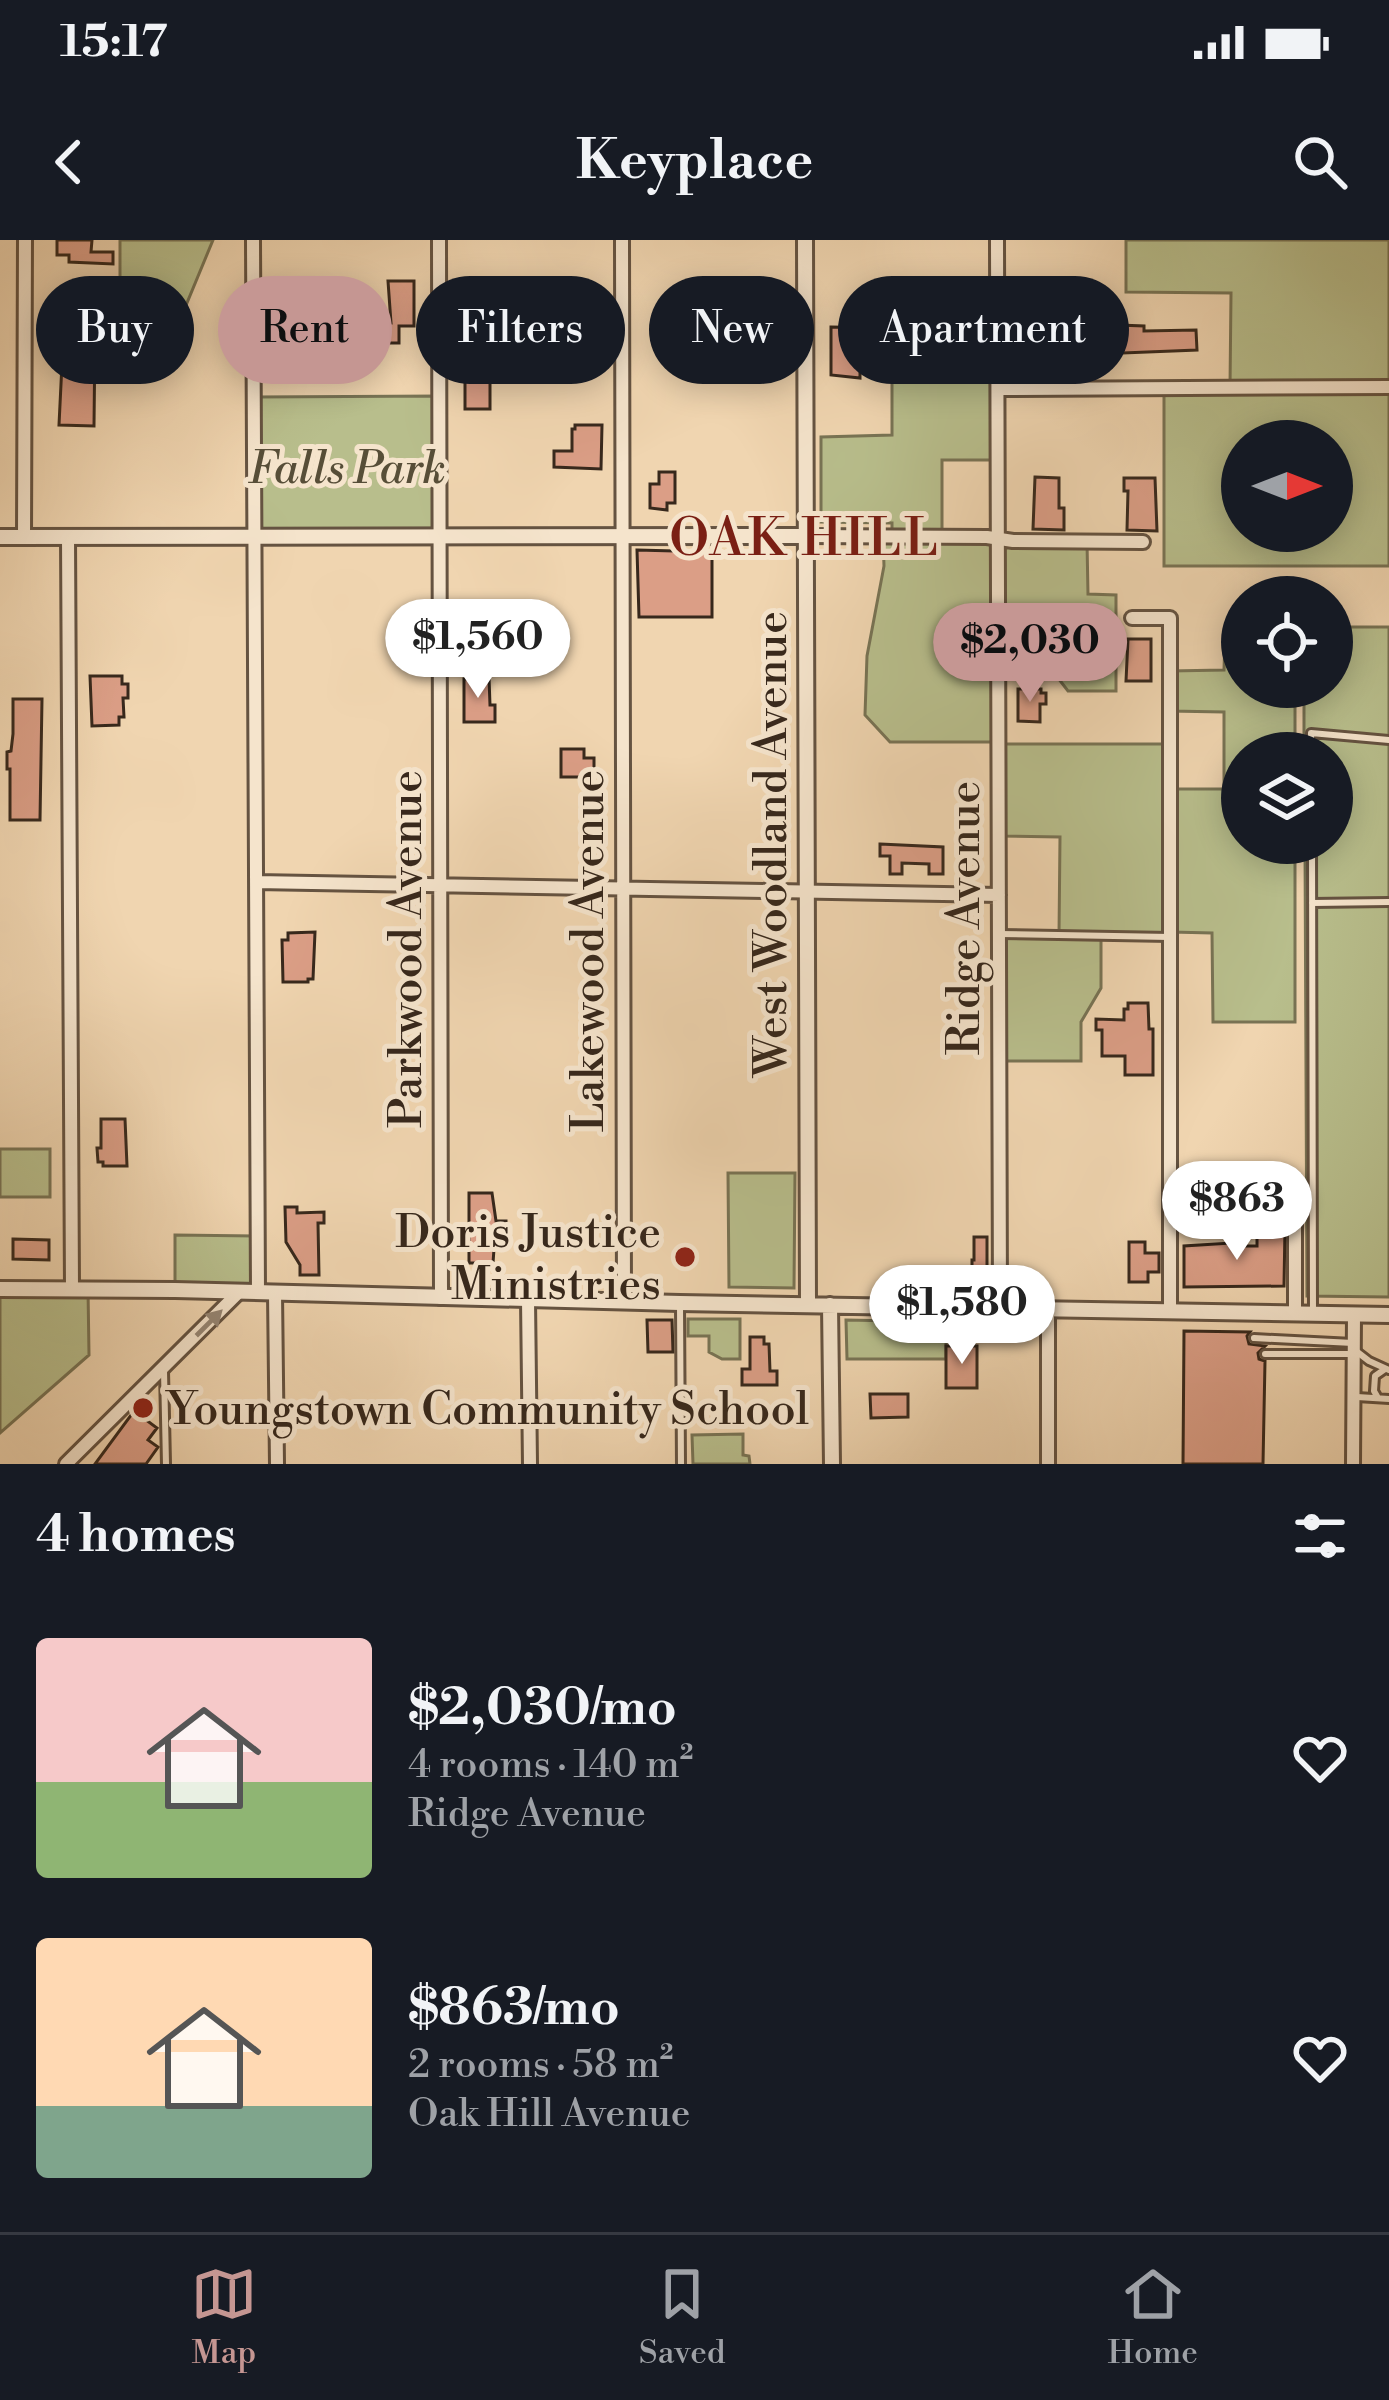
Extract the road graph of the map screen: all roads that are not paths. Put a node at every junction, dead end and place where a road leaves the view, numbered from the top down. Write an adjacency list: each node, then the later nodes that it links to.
1 (25, 240): 12 (street)
2 (254, 240): 14 (street)
3 (440, 240): 15 (street, Parkwood Avenue)
4 (622, 240): 9 (street, Lakewood Avenue)
5 (805, 240): 10 (street, West Woodland Avenue)
6 (998, 240): 8 (street, Ridge Avenue)
7 (1389, 387): 8 (street)
8 (998, 389): 16 (street, Ridge Avenue)
9 (622, 536): 10 (street); 15 (street); 24 (street, Lakewood Avenue)
10 (804, 536): 16 (street); 25 (street, West Woodland Avenue)
11 (0, 537): 12 (street)
12 (24, 537): 13 (street)
13 (68, 537): 14 (street); 33 (street)
14 (255, 537): 15 (street); 22 (street)
15 (440, 537): 23 (street, Parkwood Avenue)
16 (998, 539): 17 (street); 26 (street, Ridge Avenue)
17 (1143, 542)
18 (1132, 618): 30 (street)
19 (1353, 737): 20 (lane)
20 (1389, 740)
21 (1312, 864): 28 (lane)
22 (256, 882): 23 (street); 35 (street)
23 (440, 885): 24 (street); 36 (street, Parkwood Avenue)
24 (622, 888): 25 (street); 38 (street, Lakewood Avenue)
25 (806, 892): 26 (street); 40 (street, West Woodland Avenue)
26 (999, 895): 29 (street, Ridge Avenue)
27 (1389, 902): 28 (lane)
28 (1312, 903): 46 (lane)
29 (999, 934): 30 (lane); 42 (street, Ridge Avenue)
30 (1170, 937): 44 (street)
31 (1295, 1180): 45 (street)
32 (0, 1289): 33 (street)
33 (72, 1289): 34 (street)
34 (240, 1291): 35 (street); 52 (street, one-way to 34)
35 (266, 1293): 36 (street); 59 (street)
36 (441, 1298): 37 (street)
37 (528, 1300): 38 (street); 60 (street)
38 (624, 1302): 39 (street)
39 (680, 1303): 40 (street); 61 (lane)
40 (808, 1305): 41 (street)
41 (830, 1305): 42 (street); 62 (street)
42 (1000, 1308): 43 (street)
43 (1048, 1309): 44 (street); 63 (street)
44 (1170, 1311): 45 (street)
45 (1295, 1314): 46 (street)
46 (1313, 1315): 47 (street)
47 (1354, 1315): 48 (street); 50 (street)
48 (1389, 1315)
49 (1254, 1338): 50 (lane)
50 (1354, 1348): 51 (lane); 53 (lane); 54 (street)
51 (1265, 1354)
52 (164, 1367): 57 (street); 58 (lane)
53 (1387, 1370): 55 (lane)
54 (1353, 1397): 55 (lane); 64 (street)
55 (1378, 1397): 56 (lane)
56 (1389, 1399)
57 (66, 1464)
58 (166, 1464)
59 (277, 1464)
60 (530, 1464)
61 (681, 1464)
62 (832, 1464)
63 (1048, 1464)
64 (1353, 1464)

